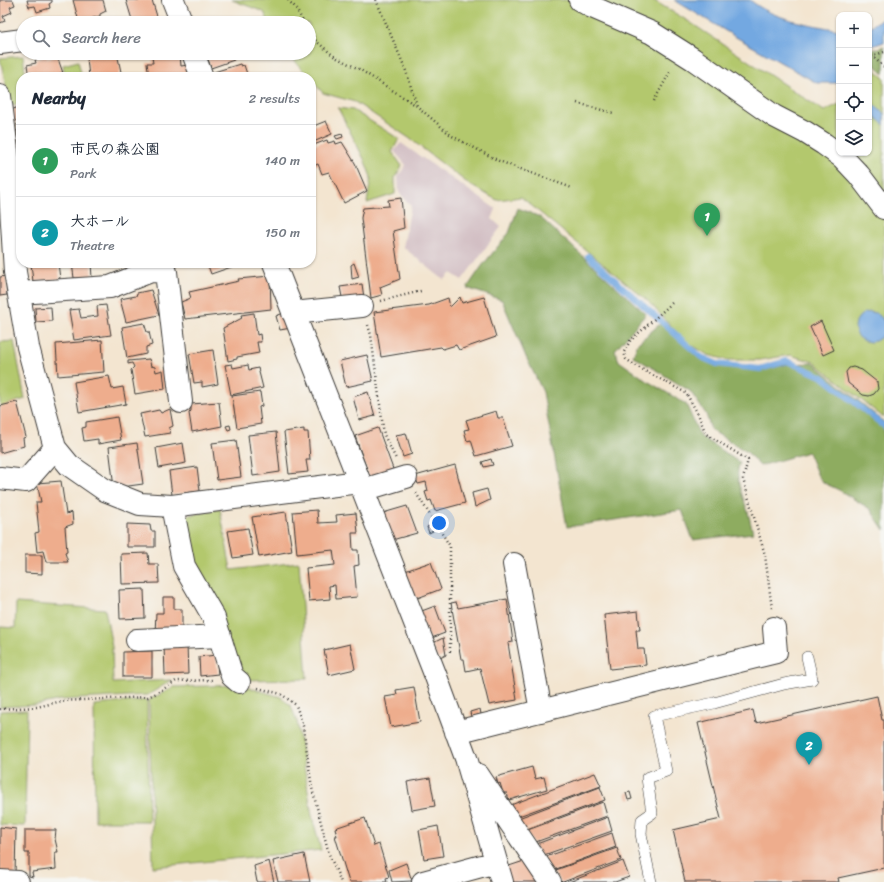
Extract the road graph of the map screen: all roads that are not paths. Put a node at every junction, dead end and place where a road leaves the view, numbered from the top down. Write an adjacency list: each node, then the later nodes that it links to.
1 (173, 0): 3 (street)
2 (580, 0): 10 (street)
3 (179, 16)
4 (16, 41): 5 (street)
5 (0, 43)
6 (196, 60): 7 (street)
7 (200, 72)
8 (0, 96): 9 (street)
9 (5, 193): 12 (street)
10 (884, 208)
11 (276, 268): 14 (street)
12 (19, 293): 15 (street); 16 (street)
13 (362, 306): 14 (street)
14 (293, 313): 19 (street)
15 (181, 402)
16 (54, 448): 18 (street); 20 (street)
17 (406, 477): 19 (street)
18 (0, 478)
19 (361, 486): 20 (street); 28 (street)
20 (172, 506): 23 (street)
21 (514, 564): 27 (street)
22 (774, 628): 27 (street)
23 (220, 636): 24 (street); 26 (street)
24 (137, 640)
25 (807, 657): 35 (lane)
26 (240, 682)
27 (541, 711): 28 (street)
28 (456, 732): 29 (street)
29 (466, 758): 30 (street); 34 (street)
30 (499, 872): 33 (street)
31 (0, 881): 32 (street)
32 (18, 882)
33 (423, 882)
34 (550, 882)
35 (651, 882)

